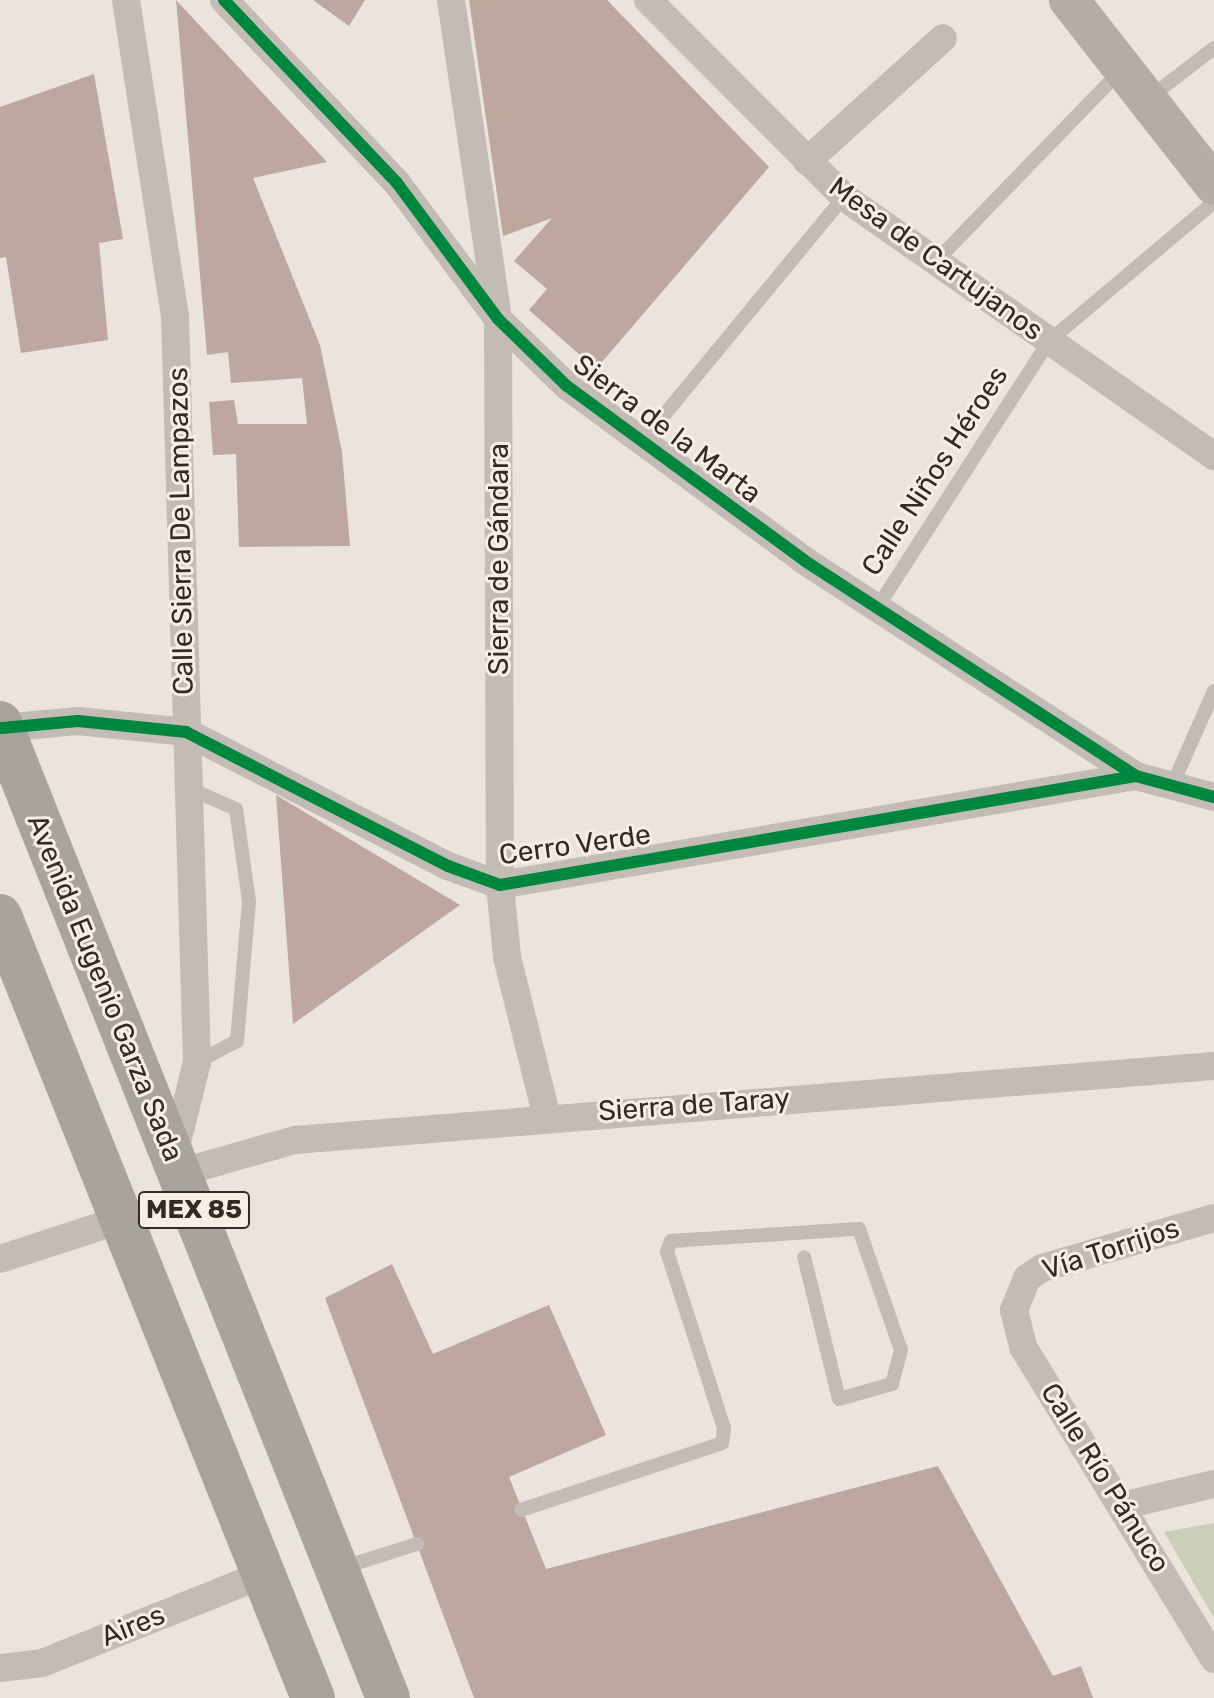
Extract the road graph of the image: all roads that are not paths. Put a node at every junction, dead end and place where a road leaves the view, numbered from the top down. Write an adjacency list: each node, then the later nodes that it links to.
1 (126, 0): 21 (street, Calle Sierra De Lampazos)
2 (224, 0): 14 (street, Sierra de la Marta)
3 (451, 0): 14 (street, Sierra de Gándara)
4 (648, 0): 10 (street, Mesa de Cartujanos)
5 (1069, 0): 8 (street)
6 (943, 38): 10 (street)
7 (1214, 48): 9 (lane)
8 (1123, 68): 9 (street); 13 (lane)
9 (1148, 99): 11 (street)
10 (807, 161): 12 (street, Mesa de Cartujanos)
11 (1210, 178): 15 (lane, Calle Niños Héroes)
12 (844, 197): 13 (street, Mesa de Cartujanos); 16 (lane)
13 (939, 258): 15 (street, Mesa de Cartujanos)
14 (498, 319): 16 (street, Sierra de la Marta); 26 (street, Sierra de Gándara)
15 (1049, 341): 17 (street, Mesa de Cartujanos); 18 (lane, Calle Niños Héroes)
16 (640, 444): 18 (street, Sierra de la Marta)
17 (1214, 456)
18 (877, 608): 22 (street, Sierra de la Marta)
19 (1214, 691): 24 (lane)
20 (1, 726): 21 (street, Cerro Verde); 31 (highway, Avenida Eugenio Garza Sada / MEX 85)
21 (186, 732): 23 (street, Calle Sierra De Lampazos); 26 (street, Cerro Verde)
22 (1136, 776): 24 (street, Sierra de la Marta); 26 (street, Cerro Verde)
23 (188, 788): 28 (street, Calle Sierra De Lampazos); 28 (lane)
24 (1171, 789): 25 (street)
25 (1214, 797)
26 (500, 885): 30 (street, Sierra de Gándara)
27 (2, 926): 33 (highway, MEX 85)
28 (197, 1062): 31 (street, Calle Sierra De Lampazos)
29 (1214, 1066): 30 (street, Sierra de Taray)
30 (547, 1117): 31 (street, Sierra de Taray)
31 (176, 1165): 41 (highway, Avenida Eugenio Garza Sada / MEX 85)
32 (1214, 1218): 36 (street, Vía Torrijos)
33 (123, 1219): 35 (street); 42 (highway, MEX 85)
34 (804, 1257): 39 (lane)
35 (0, 1259)
36 (1017, 1293): 38 (street, Calle Río Pánuco)
37 (1214, 1484): 38 (street)
38 (1125, 1505): 43 (street, Calle Río Pánuco)
39 (521, 1510)
40 (417, 1544): 41 (lane)
41 (337, 1569): 46 (highway, Avenida Eugenio Garza Sada / MEX 85)
42 (264, 1574): 44 (street, Aires); 45 (highway, MEX 85)
43 (1214, 1659)
44 (0, 1668)
45 (313, 1698)
46 (388, 1698)

